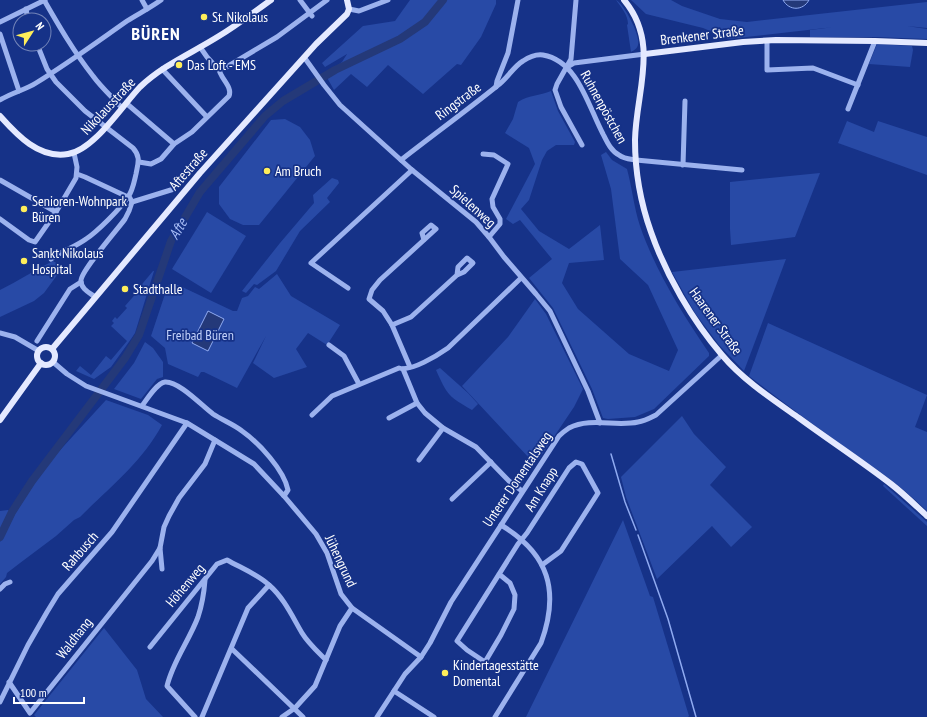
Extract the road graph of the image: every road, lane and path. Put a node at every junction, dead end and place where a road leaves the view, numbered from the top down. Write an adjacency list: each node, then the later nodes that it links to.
1 (45, 0): 12 (street); 25 (street)
2 (142, 0): 13 (street)
3 (161, 0): 13 (street)
4 (271, 0): 22 (main road, Nikolausstraße)
5 (300, 0): 16 (street)
6 (327, 0): 16 (street)
7 (347, 0): 14 (main road)
8 (388, 0): 14 (street)
9 (518, 0): 32 (street, Ringstraße)
10 (576, 0): 27 (street)
11 (624, 0): 24 (main road, Haarener Straße)
12 (26, 9): 15 (street); 17 (street)
13 (147, 9): 25 (street)
14 (349, 10): 26 (main road, Aftestraße)
15 (27, 12)
16 (311, 15): 29 (street)
17 (0, 22)
18 (0, 34): 33 (street)
19 (767, 41): 20 (main road, Brenkener Straße); 24 (main road, Brenkener Straße); 31 (street)
20 (875, 41): 21 (main road, Brenkener Straße); 31 (street)
21 (927, 44)
22 (200, 47): 28 (main road, Nikolausstraße); 29 (street)
23 (40, 52): 30 (street)
24 (645, 54): 27 (street, Brenkener Straße); 46 (main road, Haarener Straße)
25 (78, 56): 30 (street); 36 (street)
26 (304, 57): 45 (street, Spielenweg); 64 (main road, Aftestraße)
27 (567, 67): 32 (street); 42 (street, Ruhnenpöstchen); 46 (street, Ruhnenpöstchen)
28 (162, 69): 36 (main road, Nikolausstraße); 39 (street)
29 (219, 69): 39 (street)
30 (50, 74): 33 (street); 40 (street)
31 (858, 85): 37 (street)
32 (496, 87): 45 (street, Ringstraße)
33 (19, 91): 34 (street)
34 (0, 100)
35 (685, 101): 48 (street)
36 (124, 105): 40 (main road, Nikolausstraße); 41 (street)
37 (848, 109)
38 (0, 116): 43 (main road)
39 (207, 117): 41 (street)
40 (105, 127): 43 (main road, Nikolausstraße); 47 (street)
41 (174, 144): 47 (street)
42 (582, 145)
43 (74, 153): 51 (street)
44 (483, 154): 57 (street)
45 (401, 160): 49 (street, Spielenweg)
46 (636, 160): 48 (street, Ruhnenpöstchen); 71 (main road, Haarener Straße)
47 (139, 162): 54 (street)
48 (683, 164): 50 (street, Ruhnenpöstchen)
49 (412, 170): 57 (street, Spielenweg); 63 (street)
50 (742, 170)
51 (77, 174): 54 (street); 55 (street)
52 (0, 180): 55 (street)
53 (174, 189): 54 (street)
54 (130, 199): 59 (street); 62 (street)
55 (56, 212): 56 (street)
56 (0, 218)
57 (489, 237): 61 (street, Spielenweg)
58 (424, 240): 65 (street)
59 (51, 259)
60 (457, 275): 65 (street)
61 (521, 278): 74 (street); 82 (street, Spielenweg)
62 (81, 282): 64 (street); 67 (street)
63 (348, 288)
64 (95, 297): 69 (main road, Aftestraße)
65 (392, 325): 74 (street)
66 (0, 333): 70 (street)
67 (36, 341)
68 (329, 345): 76 (street)
69 (52, 349): 70 (main road); 72 (main road)
70 (39, 351): 73 (main road)
71 (722, 355): 82 (street, Unterer Domentalsweg); 91 (main road, Haarener Straße)
72 (53, 362): 73 (main road); 78 (street, Jühengrund)
73 (41, 363): 81 (main road)
74 (410, 367): 75 (street)
75 (403, 369): 76 (street); 77 (street)
76 (359, 384): 79 (street)
77 (417, 403): 80 (street); 84 (street)
78 (142, 406): 83 (street, Jühengrund); 89 (street)
79 (312, 414)
80 (389, 418)
81 (0, 420)
82 (600, 422): 88 (street, Unterer Domentalsweg)
83 (187, 423): 85 (street, Jühengrund); 107 (street, Rahbusch)
84 (443, 428): 86 (street); 87 (street)
85 (215, 440): 89 (street, Jühengrund); 94 (street, Waldhang)
86 (419, 460)
87 (491, 462): 88 (street); 90 (street)
88 (522, 491): 92 (street, Unterer Domentalsweg)
89 (284, 496): 102 (street, Jühengrund)
90 (452, 499)
91 (927, 516)
92 (501, 525): 93 (street); 105 (street, Unterer Domentalsweg)
93 (522, 539): 95 (street); 95 (street, Am Knapp); 97 (street)
94 (160, 548): 96 (street, Waldhang); 107 (street, Waldhang)
95 (542, 565): 117 (street)
96 (162, 569)
97 (499, 574): 97 (street)
98 (205, 580): 100 (street, Höhenweg); 103 (street, Höhenweg); 111 (street)
99 (10, 582): 101 (street)
100 (269, 585): 104 (street); 106 (street, Höhenweg)
101 (0, 589)
102 (352, 608): 105 (street, Jühengrund); 106 (street)
103 (150, 647)
104 (232, 649): 110 (street); 112 (street)
105 (421, 657): 108 (street, Unterer Domentalsweg)
106 (326, 660): 110 (street)
107 (9, 682): 109 (street, Rahbusch)
108 (394, 691): 115 (street, Unterer Domentalsweg); 116 (street)
109 (0, 702)
110 (295, 708): 113 (street); 114 (street)
111 (195, 717)
112 (202, 717)
113 (282, 717)
114 (303, 717)
115 (377, 717)
116 (434, 717)
117 (495, 717)

